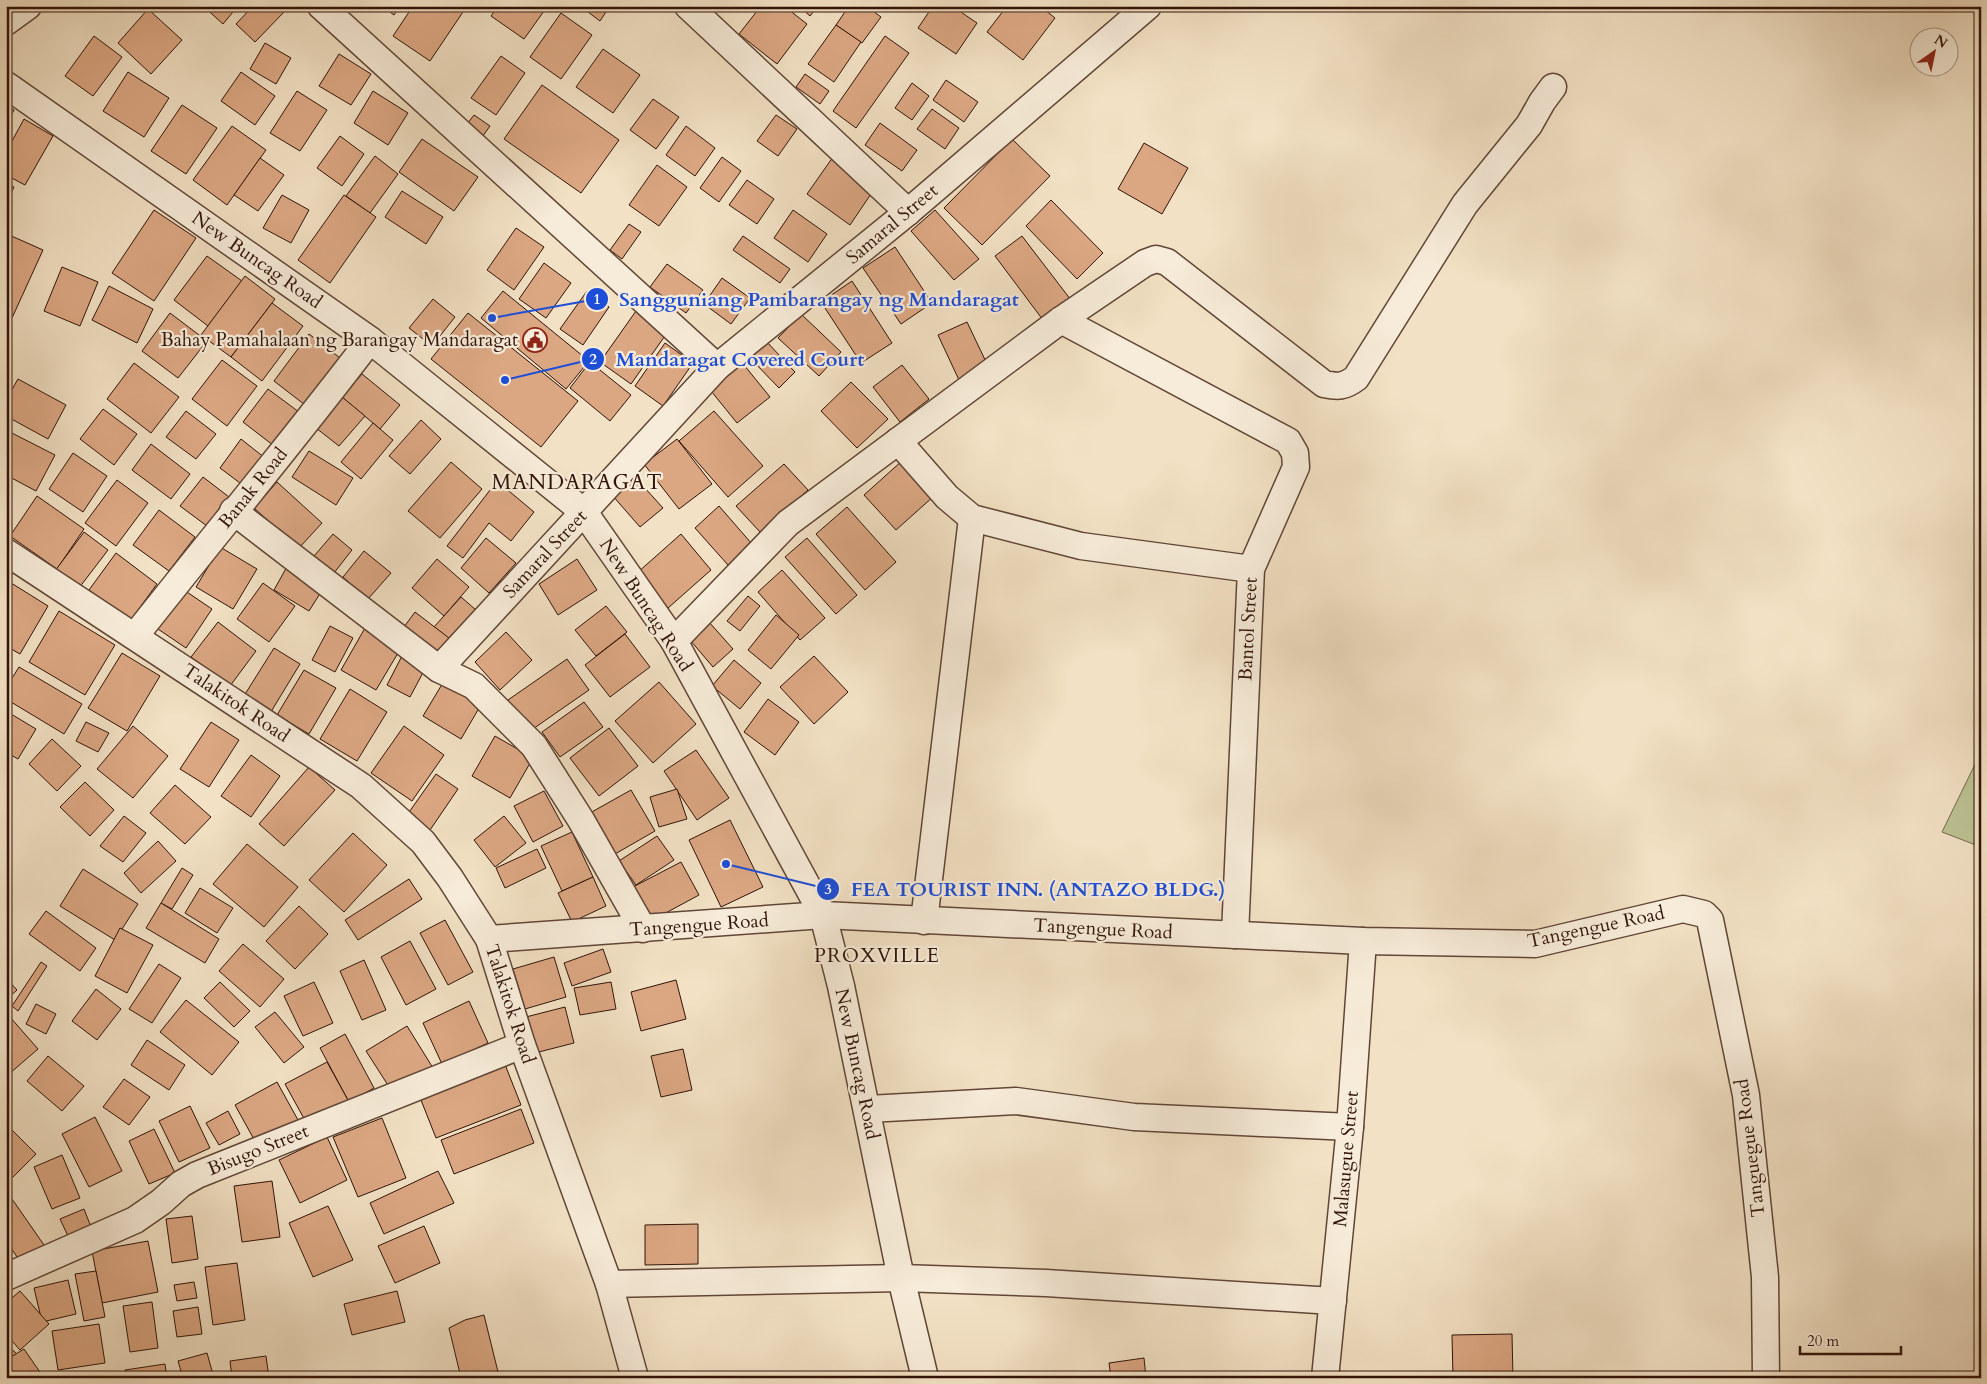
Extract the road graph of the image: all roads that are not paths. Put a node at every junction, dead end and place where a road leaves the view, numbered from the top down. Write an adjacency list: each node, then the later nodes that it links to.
1 (28, 6): 5 (street)
2 (321, 6): 11 (street)
3 (688, 6): 8 (street)
4 (1148, 6): 8 (street, Samaral Street)
5 (6, 22)
6 (6, 85): 10 (street, New Buncag Road)
7 (1553, 87): 9 (street)
8 (908, 212): 11 (street, Samaral Street)
9 (1062, 320): 12 (street); 17 (street, Bantol Street)
10 (370, 340): 13 (street, Banak Road); 14 (street, New Buncag Road)
11 (717, 367): 14 (street, Samaral Street)
12 (898, 441): 15 (street); 19 (street)
13 (233, 511): 18 (street, Banak Road); 20 (street)
14 (584, 512): 19 (street, New Buncag Road); 20 (street, Samaral Street)
15 (972, 518): 17 (street); 23 (street)
16 (6, 552): 18 (street, Talakitok Road)
17 (1251, 569): 25 (street, Bantol Street)
18 (135, 636): 26 (street, Talakitok Road)
19 (674, 641): 21 (street, New Buncag Road)
20 (439, 669): 24 (street)
21 (823, 915): 23 (street, Tangengue Road); 24 (street, Tangengue Road); 29 (street, New Buncag Road)
22 (1710, 920): 27 (street, Tangengue Road); 38 (street, Tanguegue Road)
23 (924, 921): 25 (street, Tangengue Road)
24 (643, 929): 26 (street, Tangengue Road)
25 (1234, 935): 27 (street, Tangengue Road)
26 (490, 939): 28 (street, Talakitok Road)
27 (1363, 941): 30 (street, Malasugue Street)
28 (522, 1045): 31 (street, Bisugo Street); 33 (street, Talakitok Road)
29 (868, 1109): 30 (street); 32 (street, New Buncag Road)
30 (1350, 1127): 34 (street, Malasugue Street)
31 (6, 1277)
32 (901, 1278): 33 (street); 34 (street); 36 (street, New Buncag Road)
33 (609, 1284): 35 (street, Talakitok Road)
34 (1333, 1301): 37 (street, Malasugue Street)
35 (635, 1378)
36 (924, 1378)
37 (1325, 1378)
38 (1766, 1378)

